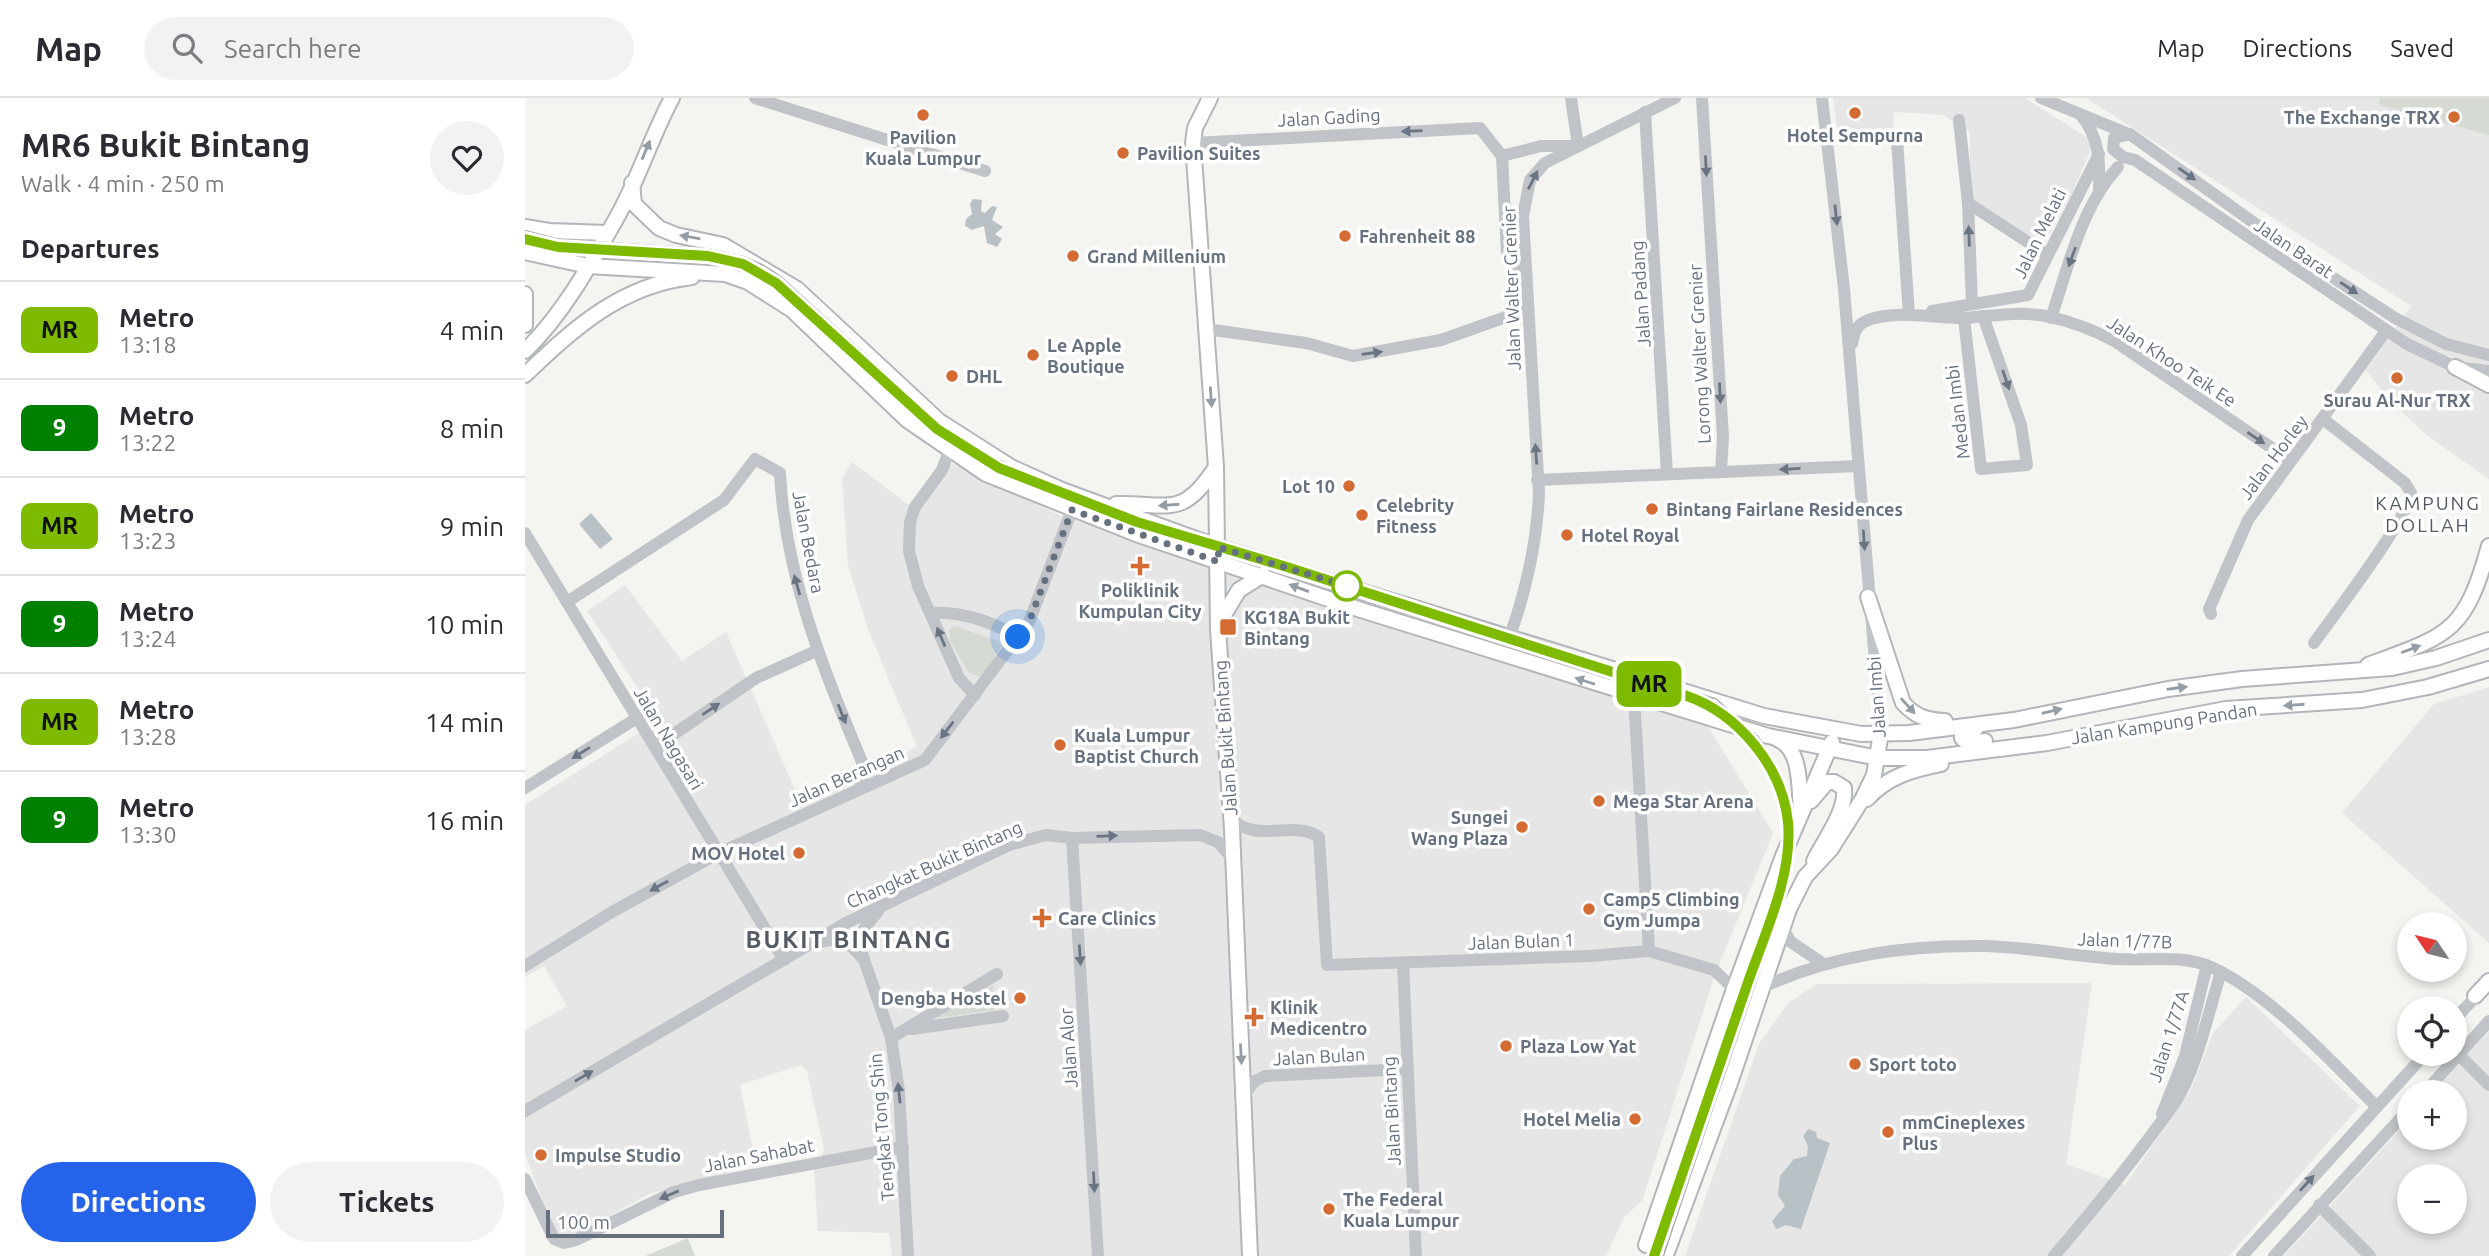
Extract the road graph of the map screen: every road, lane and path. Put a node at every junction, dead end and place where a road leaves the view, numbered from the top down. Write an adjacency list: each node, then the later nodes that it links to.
1 (672, 98): 23 (main road, one-way to 1)
2 (755, 98): 20 (street)
3 (1210, 98): 14 (main road, Jalan Bukit Bintang)
4 (1571, 98): 15 (street)
5 (1675, 98): 9 (street, Jalan Walter Grenier)
6 (1702, 98): 55 (street, Lorong Walter Grenier, one-way to 55)
7 (1822, 98): 45 (street, Jalan Imbi, one-way to 45)
8 (2041, 98): 10 (street, Jalan Barat)
9 (1645, 112): 15 (street, Jalan Walter Grenier); 56 (street, Jalan Padang)
10 (2080, 114): 12 (street, Jalan Barat); 16 (street)
11 (1959, 120): 25 (street)
12 (2131, 135): 18 (street, Jalan Barat); 44 (street, Jalan Barat, one-way to 44)
13 (1897, 140): 36 (street)
14 (1193, 143): 17 (street, Jalan Gading, one-way to 14); 41 (main road, Jalan Bukit Bintang)
15 (1578, 146): 17 (street); 32 (street, Jalan Walter Grenier, one-way to 15)
16 (2099, 154): 21 (street); 22 (street, Jalan Melati)
17 (1502, 156): 32 (street)
18 (2134, 160): 19 (street); 42 (street, Jalan Barat)
19 (2118, 167): 21 (street); 24 (street, Jalan Melati)
20 (985, 172)
21 (2099, 175): 22 (street); 24 (street)
22 (2084, 182): 29 (street, Jalan Melati)
23 (632, 183): 27 (main road); 58 (main road, one-way to 23)
24 (2099, 193): 39 (street, Jalan Melati, one-way to 39)
25 (1968, 203): 29 (street); 35 (street, one-way to 25)
26 (525, 227): 27 (main road)
27 (607, 233): 30 (main road)
28 (525, 252): 30 (main road)
29 (2046, 254): 35 (street, Jalan Melati)
30 (588, 266): 31 (main road); 43 (main road)
31 (725, 274): 48 (main road); 51 (main road)
32 (1525, 286): 34 (street, Jalan Walter Grenier)
33 (525, 294): 40 (main road)
34 (1526, 304): 41 (street, one-way to 34); 57 (street, Jalan Walter Grenier, one-way to 34)
35 (1972, 304): 36 (street, Jalan Melati)
36 (1909, 315): 38 (street, Jalan Khoo Teik Ee); 45 (street, Jalan Khoo Teik Ee)
37 (1983, 316): 38 (street, Jalan Khoo Teik Ee); 38 (street, Medan Imbi, one-way to 38); 39 (street, Jalan Khoo Teik Ee)
38 (1964, 318)
39 (2051, 318): 52 (street, Jalan Khoo Teik Ee, one-way to 52)
40 (525, 325)
41 (1206, 329): 54 (main road, Jalan Bukit Bintang, one-way to 54)
42 (2386, 331): 46 (street, Jalan Barat); 50 (street, Jalan Horley)
43 (525, 351)
44 (2489, 355)
45 (1850, 367): 53 (street, Jalan Imbi)
46 (2455, 367): 47 (street, Jalan Barat); 49 (main road)
47 (2489, 371)
48 (525, 375)
49 (2489, 385)
50 (2323, 419): 52 (street, Jalan Horley); 72 (street)
51 (949, 451): 59 (main road); 66 (street)
52 (2291, 461): 67 (street, Jalan Horley)
53 (1858, 466): 55 (street, one-way to 55); 64 (street, Jalan Imbi, one-way to 64)
54 (1216, 467): 58 (main road, one-way to 58); 62 (main road, Jalan Bukit Bintang)
55 (1721, 472): 56 (street)
56 (1667, 474): 57 (street)
57 (1538, 480): 70 (street, Jalan Walter Grenier)
58 (1105, 504): 62 (main road)
59 (1072, 510): 62 (main road); 69 (street, Jalan Berangan)
60 (525, 533): 65 (street, Jalan Nagasari)
61 (2489, 545): 75 (main road, one-way to 61)
62 (1219, 555): 63 (main road, Jalan Kampung Pandan); 68 (main road, Jalan Bukit Bintang); 70 (main road)
63 (1263, 575): 68 (main road); 77 (main road, Jalan Kampung Pandan, one-way to 63)
64 (1868, 597): 80 (main road, one-way to 80); 82 (street, Jalan Imbi)
65 (567, 602): 73 (street, Jalan Bedara, one-way to 65); 78 (street, Jalan Nagasari)
66 (932, 614): 69 (street); 76 (street, one-way to 66)
67 (2211, 614)
68 (1218, 629): 92 (main road, Jalan Bukit Bintang)
69 (1018, 637): 76 (street, Jalan Berangan)
70 (1509, 638): 81 (main road)
71 (2489, 640): 75 (main road, Jalan Kampung Pandan)
72 (2314, 643)
73 (816, 651): 85 (street, one-way to 73); 89 (street, Jalan Bedara, one-way to 89)
74 (2489, 669): 84 (main road, Jalan Kampung Pandan, one-way to 84)
75 (2347, 673): 79 (main road, Jalan Kampung Pandan, one-way to 75)
76 (975, 695): 89 (street, Jalan Berangan, one-way to 89)
77 (1634, 697): 83 (main road, Jalan Kampung Pandan); 100 (street)
78 (638, 718): 85 (street, Jalan Nagasari); 88 (street, one-way to 88)
79 (2014, 720): 80 (main road, Jalan Kampung Pandan); 84 (main road)
80 (1992, 722): 82 (main road, Jalan Kampung Pandan)
81 (1836, 731): 82 (main road, Jalan Kampung Pandan); 86 (main road); 87 (main road)
82 (1881, 733): 87 (main road, Jalan Imbi)
83 (1768, 736): 86 (main road, Jalan Kampung Pandan); 90 (main road)
84 (2047, 743): 87 (main road, Jalan Kampung Pandan); 91 (main road)
85 (655, 747): 94 (street, Jalan Nagasari)
86 (1829, 748): 87 (main road, Jalan Kampung Pandan); 90 (main road)
87 (1878, 758): 91 (main road, Jalan Imbi)
88 (525, 788)
89 (860, 789): 94 (street, Jalan Berangan)
90 (1802, 813): 96 (main road); 104 (main road)
91 (1852, 816): 96 (main road, Jalan Imbi)
92 (1230, 818): 95 (main road, Jalan Bukit Bintang); 105 (street, Jalan Bulan 1)
93 (1072, 838): 95 (street, Changkat Bukit Bintang, one-way to 95); 97 (street, Changkat Bukit Bintang); 140 (street, Jalan Alor, one-way to 140)
94 (719, 853): 103 (street, Jalan Nagasari); 108 (street, Jalan Berangan, one-way to 108)
95 (1231, 857): 129 (main road, Jalan Bukit Bintang, one-way to 129)
96 (1805, 877): 98 (main road, Jalan Imbi)
97 (883, 905): 99 (street, Changkat Bukit Bintang); 101 (street)
98 (1783, 929): 106 (street); 113 (main road, Jalan Imbi)
99 (809, 946): 101 (street); 103 (street, Changkat Bukit Bintang)
100 (1650, 951): 105 (street, Jalan Bulan 1); 109 (street, Jalan Bulan 1)
101 (862, 958): 121 (street, Tengkat Tong Shin)
102 (2182, 959): 106 (street, Jalan 1/77B); 107 (street, Jalan 1/77B); 116 (street)
103 (784, 960): 131 (street, Changkat Bukit Bintang, one-way to 103)
104 (1744, 962): 109 (street); 114 (main road)
105 (1403, 963): 126 (street, Jalan Bintang)
106 (1822, 963): 113 (street, Jalan 1/77B)
107 (2207, 965): 110 (street, Jalan 1/77B); 116 (street, Jalan 1/77A)
108 (525, 966)
109 (1714, 970): 114 (street, Jalan Bulan 1)
110 (2221, 972): 130 (street, Jalan 1/77B); 132 (street, Jalan 1/77A)
111 (997, 974): 120 (street)
112 (2489, 982): 115 (main road)
113 (1763, 987): 138 (main road, Jalan Imbi)
114 (1734, 989): 137 (main road)
115 (2475, 996): 117 (street)
116 (2200, 999): 132 (street, Jalan 1/77A)
117 (2467, 1005)
118 (1003, 1016): 120 (street)
119 (2489, 1021): 122 (street)
120 (909, 1030): 121 (street)
121 (891, 1038): 134 (street, Tengkat Tong Shin, one-way to 121)
122 (2467, 1046)
123 (2467, 1063): 128 (street)
124 (2413, 1066): 130 (street)
125 (2449, 1066): 127 (street)
126 (1406, 1069): 129 (street, Jalan Bulan); 142 (street, Jalan Bintang)
127 (2436, 1080)
128 (2489, 1085)
129 (1242, 1097): 141 (main road, Jalan Bukit Bintang)
130 (2376, 1106): 144 (street, one-way to 130)
131 (525, 1111)
132 (2161, 1118): 143 (street, Jalan 1/77A)
133 (2397, 1122): 136 (street)
134 (903, 1147): 135 (street, Jalan Sahabat, one-way to 135); 139 (street, Tengkat Tong Shin)
135 (525, 1179)
136 (2319, 1205): 145 (street); 146 (street)
137 (1646, 1245)
138 (1667, 1252)
139 (908, 1256)
140 (1098, 1256)
141 (1250, 1256)
142 (1416, 1256)
143 (2054, 1256)
144 (2242, 1256)
145 (2274, 1256)
146 (2370, 1256)

